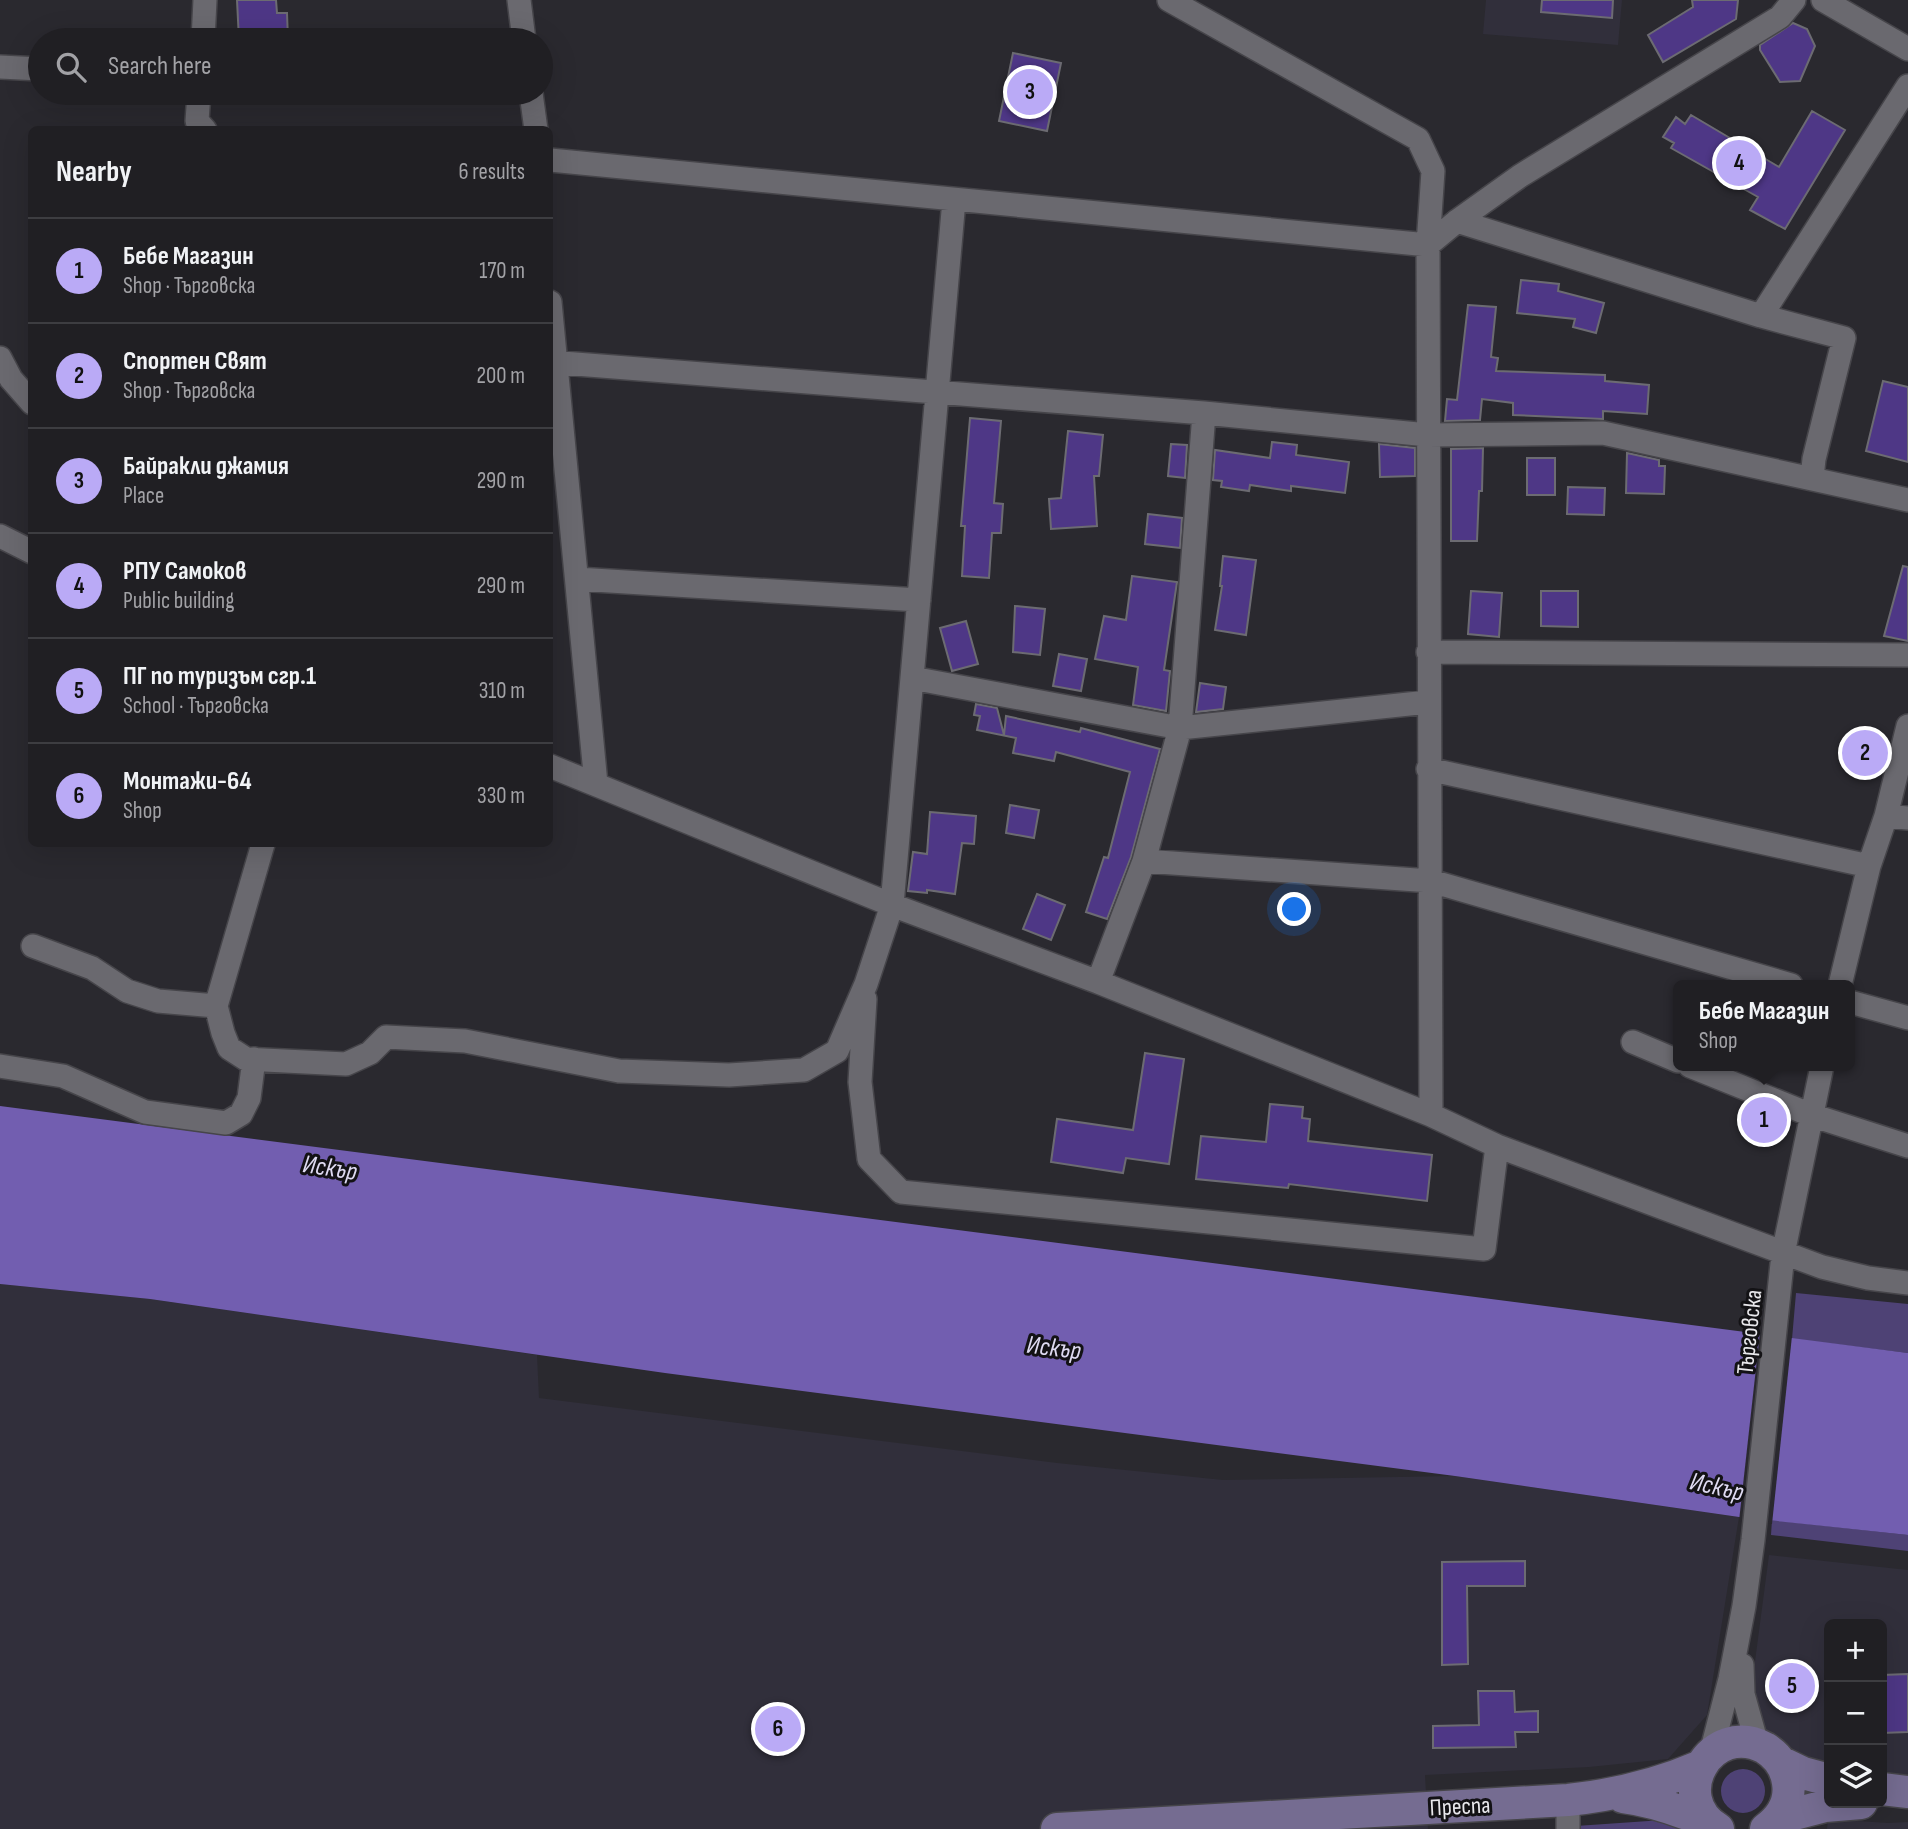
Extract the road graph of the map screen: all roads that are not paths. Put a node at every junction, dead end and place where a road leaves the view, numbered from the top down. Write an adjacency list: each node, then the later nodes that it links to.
1 (205, 0): 6 (street)
2 (519, 0): 7 (street)
3 (1169, 0): 19 (street)
4 (1823, 0): 8 (street)
5 (1787, 8): 18 (street)
6 (204, 28)
7 (522, 28)
8 (1908, 49)
9 (0, 67): 10 (street)
10 (28, 68)
11 (1908, 86): 20 (street)
12 (198, 105): 14 (street)
13 (533, 105): 15 (street)
14 (201, 126)
15 (535, 126)
16 (553, 160): 17 (street)
17 (954, 200): 19 (street); 24 (street)
18 (1457, 221): 19 (street); 20 (street)
19 (1428, 245): 27 (street)
20 (1761, 316): 28 (street)
21 (0, 358): 25 (street)
22 (553, 362): 24 (street)
23 (553, 371): 32 (street)
24 (937, 391): 26 (street); 33 (street)
25 (28, 399)
26 (1204, 414): 27 (street); 38 (street)
27 (1428, 435): 28 (street); 34 (street)
28 (1812, 478): 29 (street)
29 (1908, 500)
30 (0, 536): 31 (street)
31 (28, 550)
32 (577, 579): 33 (street); 42 (street)
33 (919, 600): 36 (street)
34 (1428, 652): 35 (street); 37 (street)
35 (1908, 655)
36 (912, 678): 38 (street); 48 (street)
37 (1428, 702): 38 (street); 41 (street)
38 (1180, 728): 45 (street)
39 (1907, 737): 43 (street)
40 (553, 767): 42 (street)
41 (1428, 769): 46 (street); 47 (street)
42 (596, 784): 48 (street)
43 (1897, 817): 46 (street)
44 (262, 847): 55 (street)
45 (1144, 861): 47 (street); 52 (street)
46 (1869, 866): 51 (street)
47 (1431, 881): 50 (street); 63 (street)
48 (892, 905): 52 (street); 53 (street)
49 (33, 946): 55 (street)
50 (1774, 980)
51 (1841, 980)
52 (1098, 982): 63 (street)
53 (866, 984): 58 (street); 65 (street)
54 (1855, 1003): 56 (street)
55 (216, 1006): 58 (street)
56 (1908, 1018)
57 (1633, 1042): 59 (street)
58 (254, 1059): 60 (street)
59 (1673, 1059)
60 (0, 1066)
61 (1702, 1071): 64 (street)
62 (1821, 1071): 64 (street, Търговска)
63 (1431, 1115): 65 (street)
64 (1811, 1115): 66 (street); 67 (street, Търговска)
65 (1497, 1146): 67 (street)
66 (1908, 1146)
67 (1783, 1254): 68 (street); 69 (street, Търговска)
68 (1908, 1283)
69 (1744, 1606): 70 (street, Търговска); 71 (street, Търговска)
70 (1768, 1753): 71 (main road, Преспа); 72 (main road); 80 (main road)
71 (1706, 1759): 75 (main road, Преспа); 81 (main road)
72 (1824, 1779)
73 (1887, 1789): 74 (main road)
74 (1908, 1792)
75 (1611, 1796): 79 (main road, Преспа); 81 (main road, Преспа)
76 (1908, 1798): 77 (main road)
77 (1887, 1800)
78 (1824, 1806): 80 (main road)
79 (1568, 1815): 82 (main road, Преспа)
80 (1770, 1826)
81 (1715, 1827)
82 (1057, 1829)

